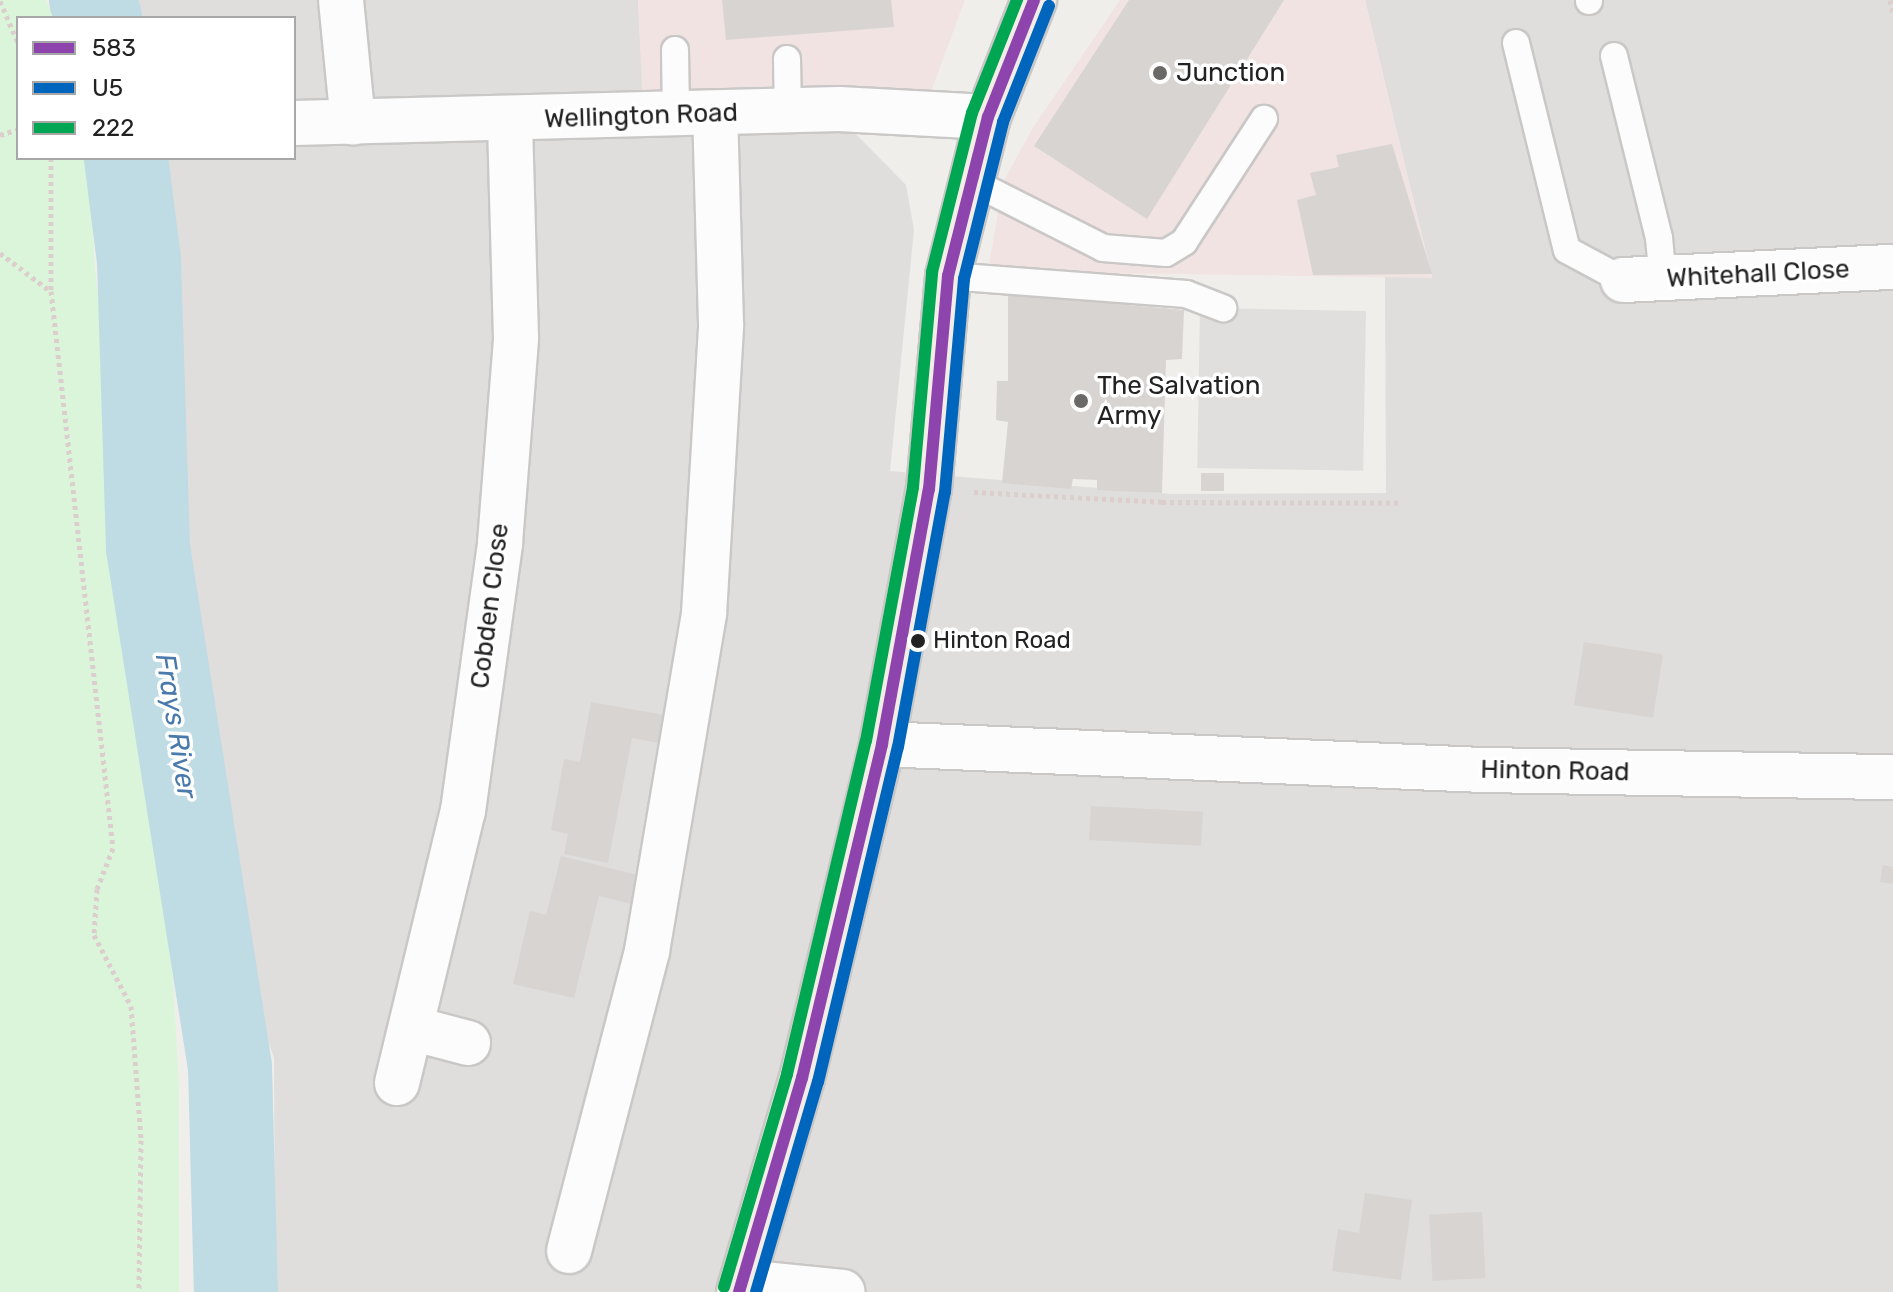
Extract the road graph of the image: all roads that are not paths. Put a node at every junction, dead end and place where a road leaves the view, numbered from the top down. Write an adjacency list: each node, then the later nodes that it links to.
1 (341, 0): 12 (street)
2 (1034, 0): 9 (main road)
3 (1516, 43): 17 (lane)
4 (675, 50): 8 (lane)
5 (1614, 56): 17 (lane)
6 (787, 59): 7 (lane)
7 (788, 111): 8 (street, Wellington Road); 9 (street, Wellington Road)
8 (695, 114): 11 (street, Wellington Road); 24 (street)
9 (988, 117): 14 (main road)
10 (1264, 119): 14 (lane)
11 (510, 120): 12 (street, Wellington Road); 21 (street, Cobden Close)
12 (353, 122): 13 (street, Wellington Road)
13 (296, 123)
14 (971, 181): 16 (main road)
15 (1893, 267): 17 (street, Whitehall Close)
16 (948, 276): 18 (lane); 19 (main road)
17 (1643, 280)
18 (1223, 308)
19 (882, 744): 20 (street, Hinton Road); 25 (main road)
20 (1893, 777)
21 (411, 1028): 22 (street); 23 (street, Cobden Close)
22 (468, 1043)
23 (397, 1083)
24 (569, 1251)
25 (741, 1287): 26 (street)
26 (843, 1292)

